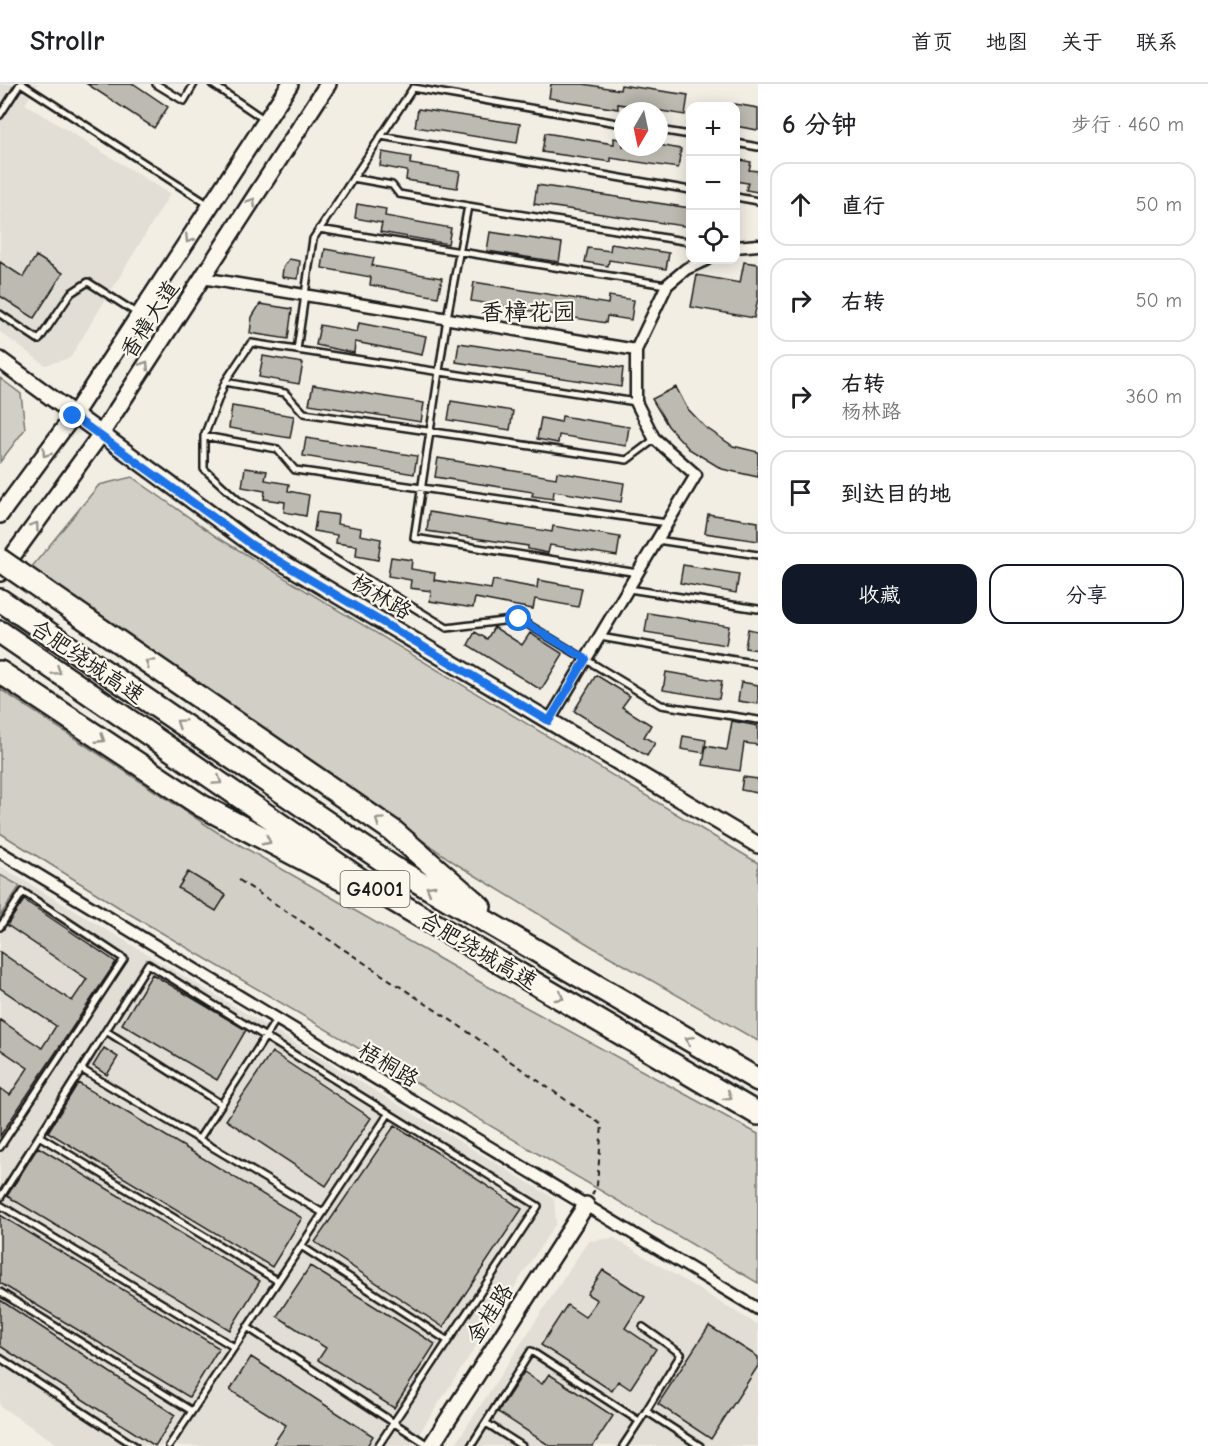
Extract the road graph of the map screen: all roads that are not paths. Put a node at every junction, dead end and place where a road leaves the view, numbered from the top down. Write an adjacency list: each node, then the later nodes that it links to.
1 (21, 84): 7 (lane); 19 (lane)
2 (156, 84): 3 (lane)
3 (194, 84)
4 (212, 84): 8 (lane)
5 (290, 84): 8 (street, 香樟大道)
6 (328, 84): 27 (street, 香樟大道, one-way to 6)
7 (0, 115)
8 (266, 121): 19 (street, 香樟大道)
9 (614, 122): 12 (lane)
10 (668, 131): 11 (lane)
11 (686, 134)
12 (381, 136): 15 (lane); 16 (lane)
13 (740, 144): 14 (lane)
14 (758, 147)
15 (353, 178): 20 (lane); 21 (lane)
16 (686, 189)
17 (740, 198): 18 (lane)
18 (758, 201)
19 (211, 206): 31 (street, 香樟大道, one-way to 31)
20 (468, 206): 22 (lane); 25 (lane)
21 (319, 229): 25 (lane); 29 (lane)
22 (686, 241)
23 (758, 245): 24 (street)
24 (740, 247)
25 (459, 252): 28 (lane); 32 (lane)
26 (697, 264): 28 (street)
27 (202, 278): 29 (street); 41 (street, 香樟大道, one-way to 27)
28 (668, 285): 34 (street)
29 (305, 295): 32 (street); 33 (lane)
30 (0, 314): 31 (lane)
31 (140, 315): 39 (street, 香樟大道)
32 (447, 318): 34 (street); 36 (lane)
33 (297, 350): 36 (lane); 37 (lane)
34 (636, 350): 38 (street)
35 (0, 360): 39 (street, 杨林路)
36 (440, 372): 38 (lane); 40 (lane)
37 (225, 382): 40 (lane); 42 (lane)
38 (636, 402): 43 (street)
39 (73, 416): 41 (street, 杨林路); 45 (street, 香樟大道, one-way to 45)
40 (430, 432): 43 (lane); 44 (lane)
41 (101, 434): 50 (street, 香樟大道, one-way to 41); 61 (street, 杨林路)
42 (204, 436): 44 (lane); 57 (lane)
43 (656, 440): 46 (street)
44 (422, 488): 46 (lane); 51 (lane)
45 (0, 515)
46 (667, 524): 47 (street)
47 (657, 540): 48 (lane); 51 (street)
48 (758, 555)
49 (0, 560): 65 (highway, one-way to 49, bridge)
50 (0, 573)
51 (638, 573): 52 (street)
52 (628, 589): 54 (lane); 56 (street)
53 (0, 600): 65 (highway, 合肥绕城高速 / G4001, one-way to 53)
54 (758, 609)
55 (4, 634): 66 (highway, 合肥绕城高速 / G4001, one-way to 66)
56 (599, 637): 57 (street); 58 (lane)
57 (586, 659): 60 (lane); 61 (street)
58 (758, 664)
59 (0, 672): 66 (highway, one-way to 66)
60 (758, 720)
61 (549, 721): 62 (street, 杨林路)
62 (758, 845)
63 (0, 852): 67 (street, 梧桐路)
64 (0, 927): 77 (lane)
65 (519, 941): 71 (highway, 合肥绕城高速 / G4001, one-way to 65)
66 (502, 963): 74 (highway, 合肥绕城高速 / G4001, one-way to 74)
67 (277, 1019): 69 (lane); 80 (street, 梧桐路)
68 (106, 1031): 69 (lane); 70 (lane); 72 (lane)
69 (265, 1036): 72 (lane); 73 (lane)
70 (81, 1069): 75 (lane); 76 (lane)
71 (758, 1080)
72 (221, 1104): 76 (lane)
73 (389, 1113): 81 (lane); 88 (lane)
74 (758, 1114)
75 (39, 1136): 78 (lane); 83 (lane)
76 (199, 1139): 81 (lane)
77 (0, 1147)
78 (0, 1198)
79 (0, 1204): 89 (lane)
80 (586, 1205): 85 (street, 梧桐路); 100 (street, 金桂路)
81 (323, 1213): 82 (lane)
82 (301, 1246): 83 (lane); 88 (lane)
83 (278, 1281): 86 (lane)
84 (0, 1292): 92 (lane)
85 (758, 1309)
86 (247, 1327): 89 (lane); 94 (lane)
87 (643, 1328): 91 (lane)
88 (448, 1341): 94 (lane)
89 (234, 1347): 92 (lane)
90 (0, 1358): 97 (lane)
91 (646, 1411): 93 (lane); 96 (lane)
92 (192, 1412): 98 (lane)
93 (639, 1421): 95 (lane); 103 (lane)
94 (394, 1422): 99 (lane); 100 (lane)
95 (486, 1423): 101 (lane); 102 (lane)
96 (696, 1445)
97 (135, 1446)
98 (169, 1446)
99 (378, 1446)
100 (430, 1446)
101 (471, 1446)
102 (522, 1446)
103 (623, 1446)

